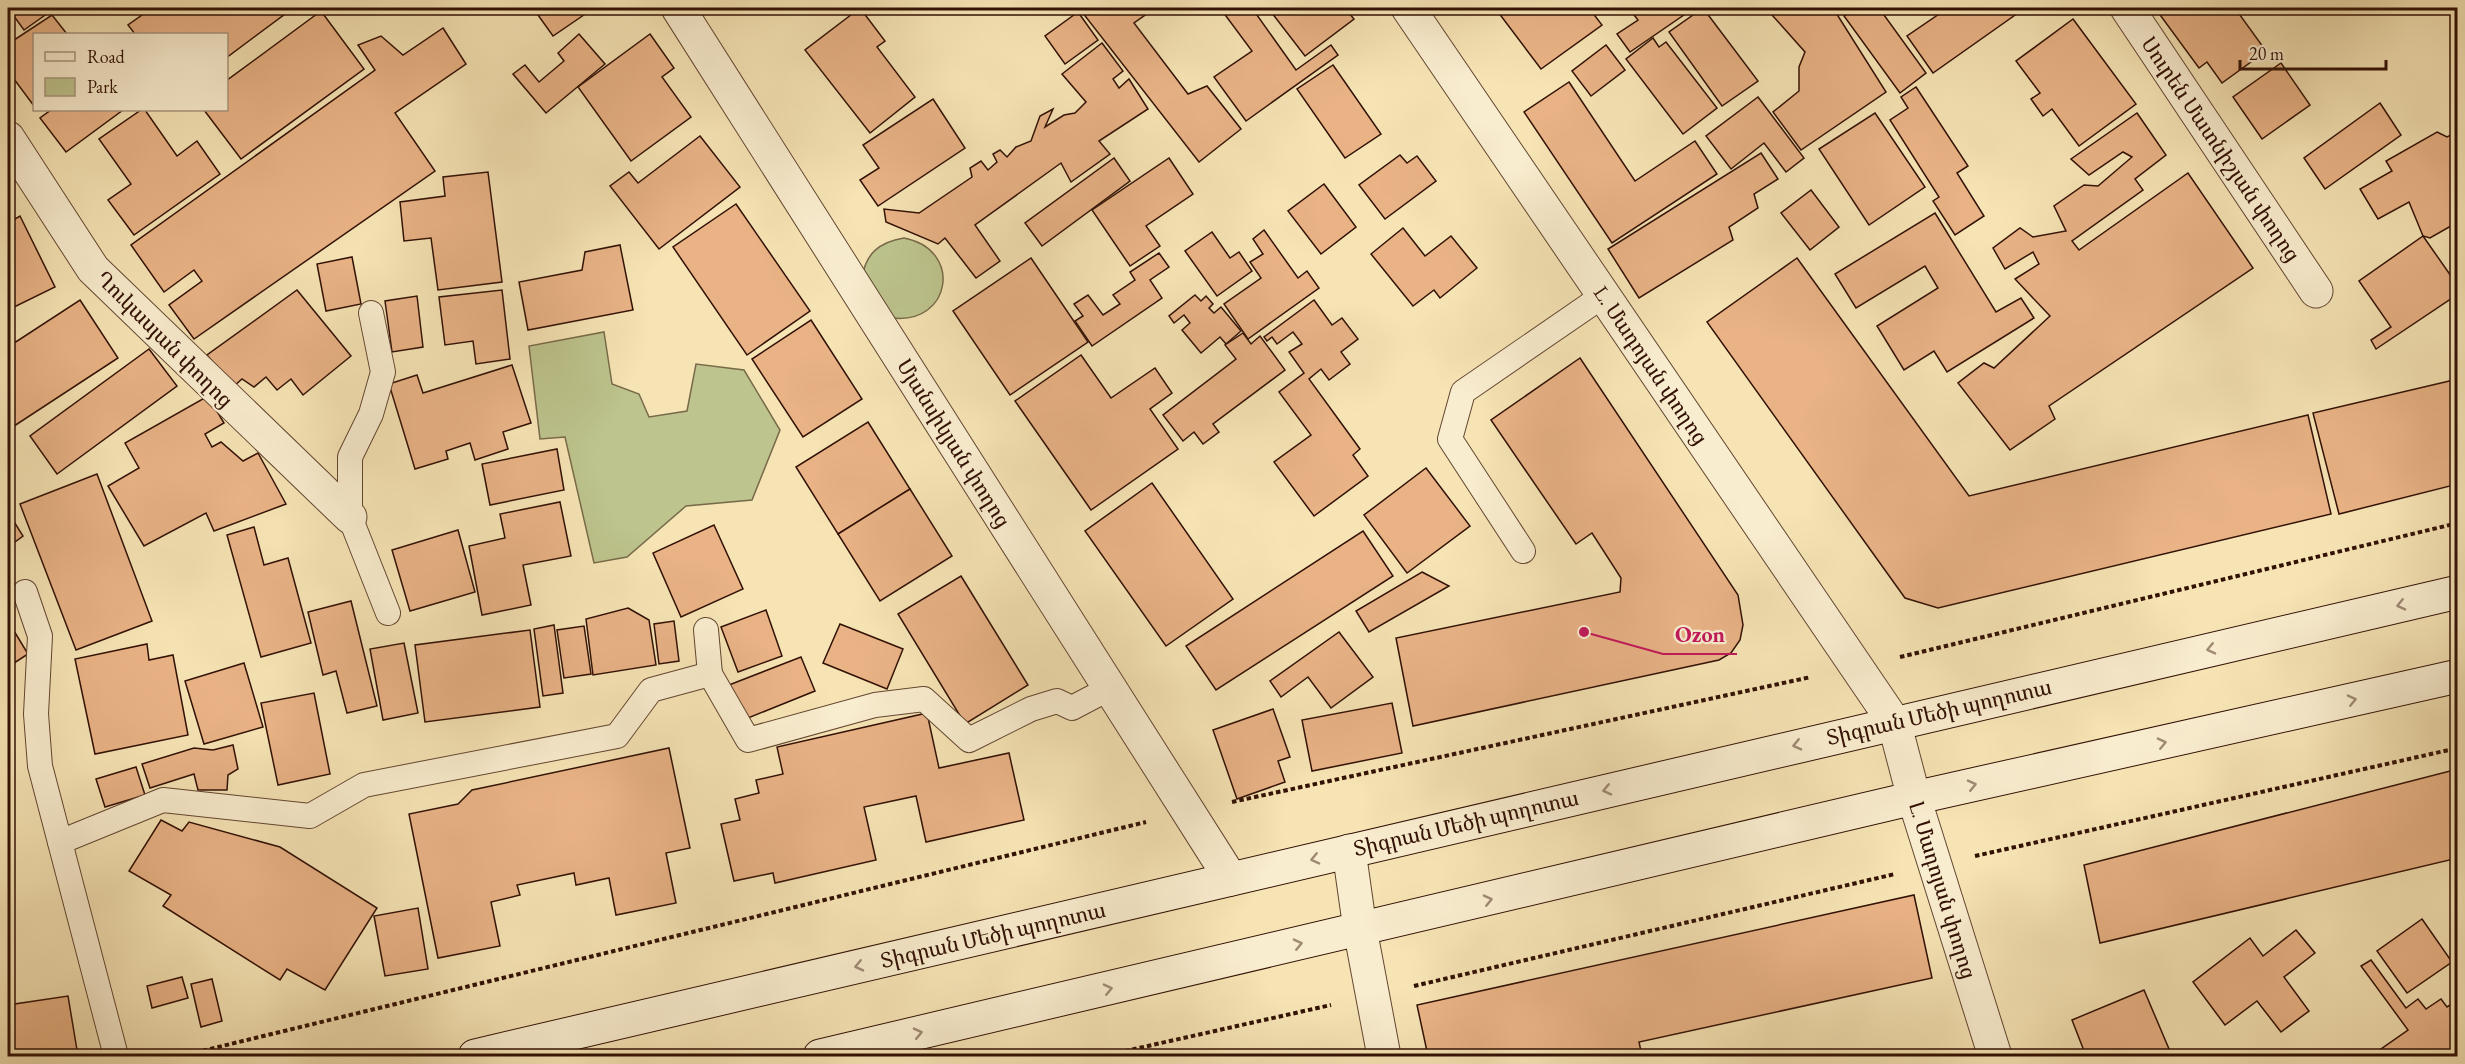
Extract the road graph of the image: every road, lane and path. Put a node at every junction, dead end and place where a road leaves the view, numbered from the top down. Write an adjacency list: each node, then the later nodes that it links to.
1 (678, 8): 18 (main road, Մյանսիկյան փողոց)
2 (1408, 8): 6 (main road, L. Մադոյան փողոց)
3 (2127, 8): 5 (main road, Սուրեն Մատնիշյան փողոց)
4 (8, 138): 8 (main road, Ղուկասյան փողոց)
5 (2316, 291)
6 (1604, 295): 10 (lane); 15 (main road, L. Մադոյան փողոց)
7 (371, 313): 8 (lane)
8 (350, 517): 13 (lane)
9 (2457, 523): 15 (path)
10 (1523, 551)
11 (25, 592): 23 (lane)
12 (2457, 592): 19 (main road, Տիգրան Մեծի պողոտա, one-way to 19)
13 (388, 613)
14 (706, 630): 16 (lane)
15 (1857, 667): 19 (main road, L. Մադոյան փողոց); 22 (path)
16 (710, 674): 18 (lane); 23 (lane)
17 (2457, 676): 21 (main road, one-way to 17)
18 (1110, 688): 22 (main road, Մյանսիկյան փողոց)
19 (1894, 722): 21 (main road, Լ. Մադոյան փողոց); 24 (main road, Տիգրան Մեծի պողոտա, one-way to 24)
20 (2457, 748): 25 (path)
21 (1914, 798): 25 (main road, Լ. Մադոյան փողոց); 27 (main road, one-way to 21)
22 (1188, 812): 26 (main road, Մյանսիկյան փողոց); 30 (path)
23 (60, 842): 29 (lane)
24 (1349, 851): 26 (main road, Տիգրան Մեծի պողոտա, one-way to 26); 27 (main road)
25 (1935, 865): 28 (path); 35 (main road, Լ. Մադոյան փողոց)
26 (1231, 879): 31 (main road, Տիգրան Մեծի պողոտա, one-way to 31)
27 (1360, 929): 28 (main road); 32 (main road, one-way to 27)
28 (1373, 995): 33 (path); 34 (main road)
29 (116, 1056)
30 (181, 1056)
31 (476, 1056)
32 (820, 1056)
33 (1103, 1056)
34 (1384, 1056)
35 (1995, 1056)

